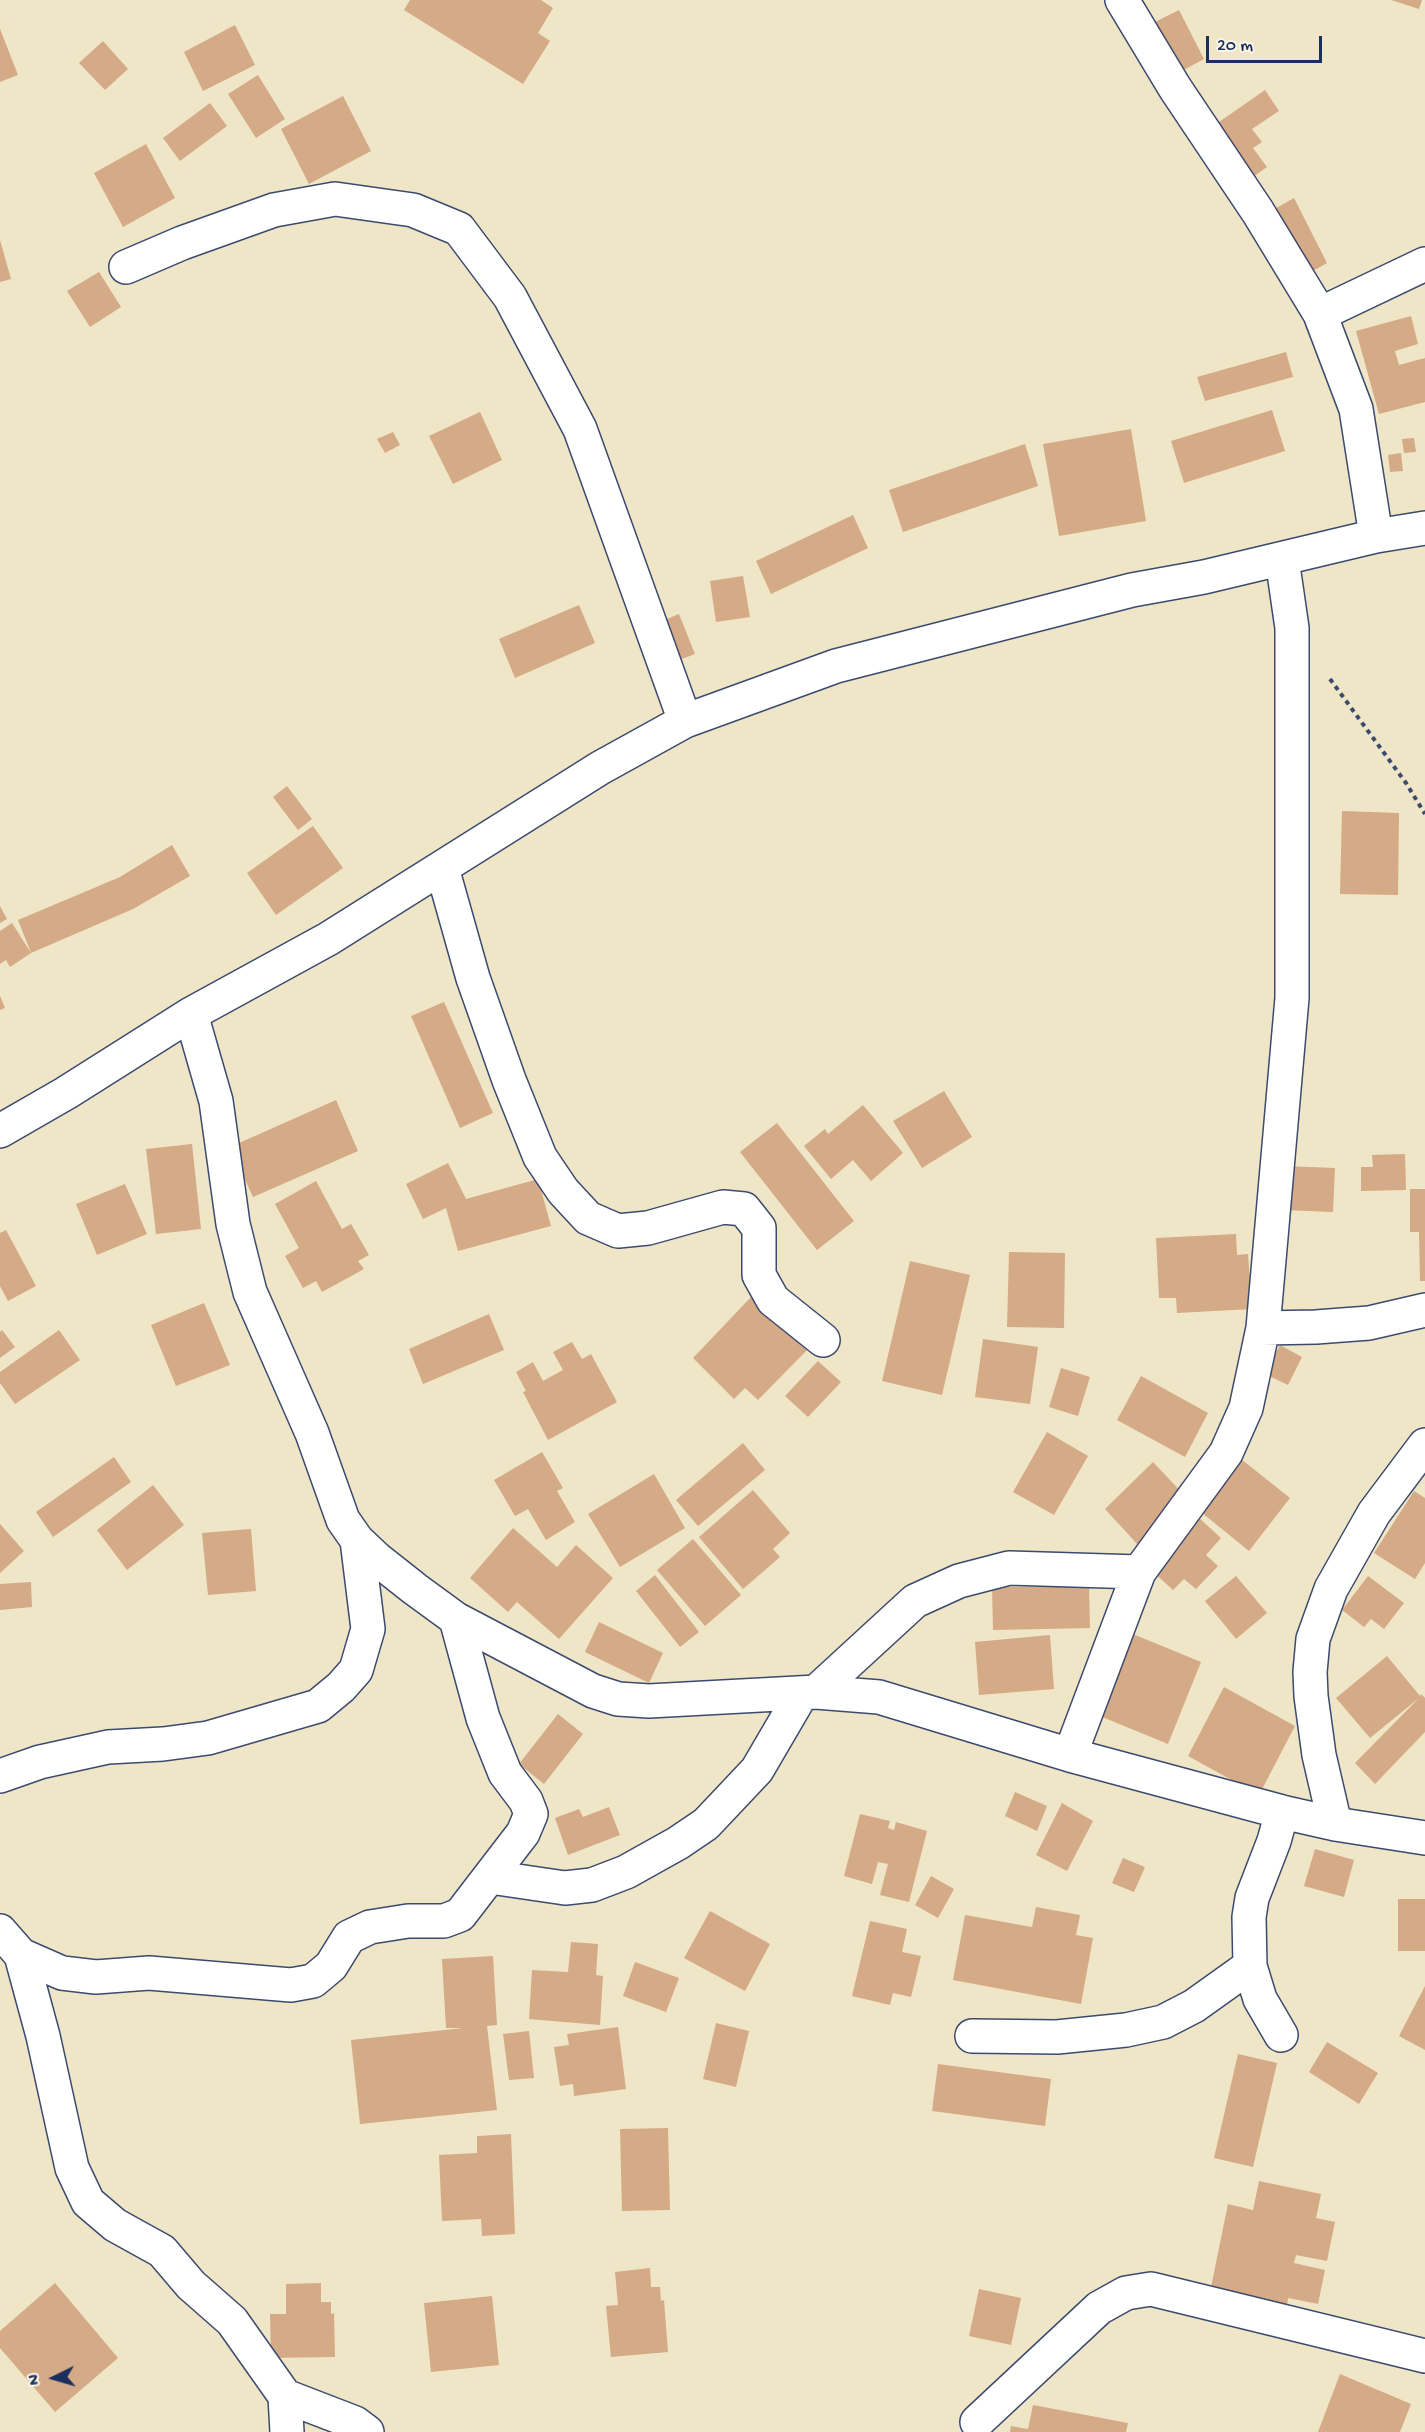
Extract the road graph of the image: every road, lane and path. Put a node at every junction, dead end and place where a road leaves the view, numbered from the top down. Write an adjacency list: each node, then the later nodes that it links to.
1 (1122, 0): 4 (street)
2 (1425, 264): 4 (street)
3 (126, 267): 9 (street)
4 (1320, 314): 6 (street)
5 (1425, 528): 6 (street)
6 (1376, 536): 7 (street)
7 (1282, 559): 9 (street); 15 (street)
8 (1326, 674): 10 (path)
9 (686, 721): 11 (street)
10 (1425, 814)
11 (442, 868): 12 (street); 16 (street)
12 (190, 1014): 13 (street); 18 (street)
13 (0, 1131)
14 (1425, 1310): 15 (street)
15 (1263, 1328): 19 (street)
16 (823, 1340)
17 (1425, 1445): 25 (street)
18 (357, 1540): 20 (street); 23 (street)
19 (1139, 1572): 21 (street); 22 (street)
20 (456, 1619): 21 (street); 27 (street)
21 (809, 1692): 22 (street); 27 (street)
22 (1070, 1755): 24 (street)
23 (0, 1776)
24 (1282, 1812): 25 (street); 29 (street)
25 (1335, 1824): 26 (street)
26 (1425, 1838)
27 (490, 1877): 28 (street)
28 (10, 1943): 33 (street)
29 (1250, 1966): 30 (street); 31 (street)
30 (1281, 2035)
31 (972, 2036)
32 (1425, 2355): 34 (street)
33 (285, 2396): 35 (street); 36 (street)
34 (977, 2422)
35 (287, 2432)
36 (367, 2432)

